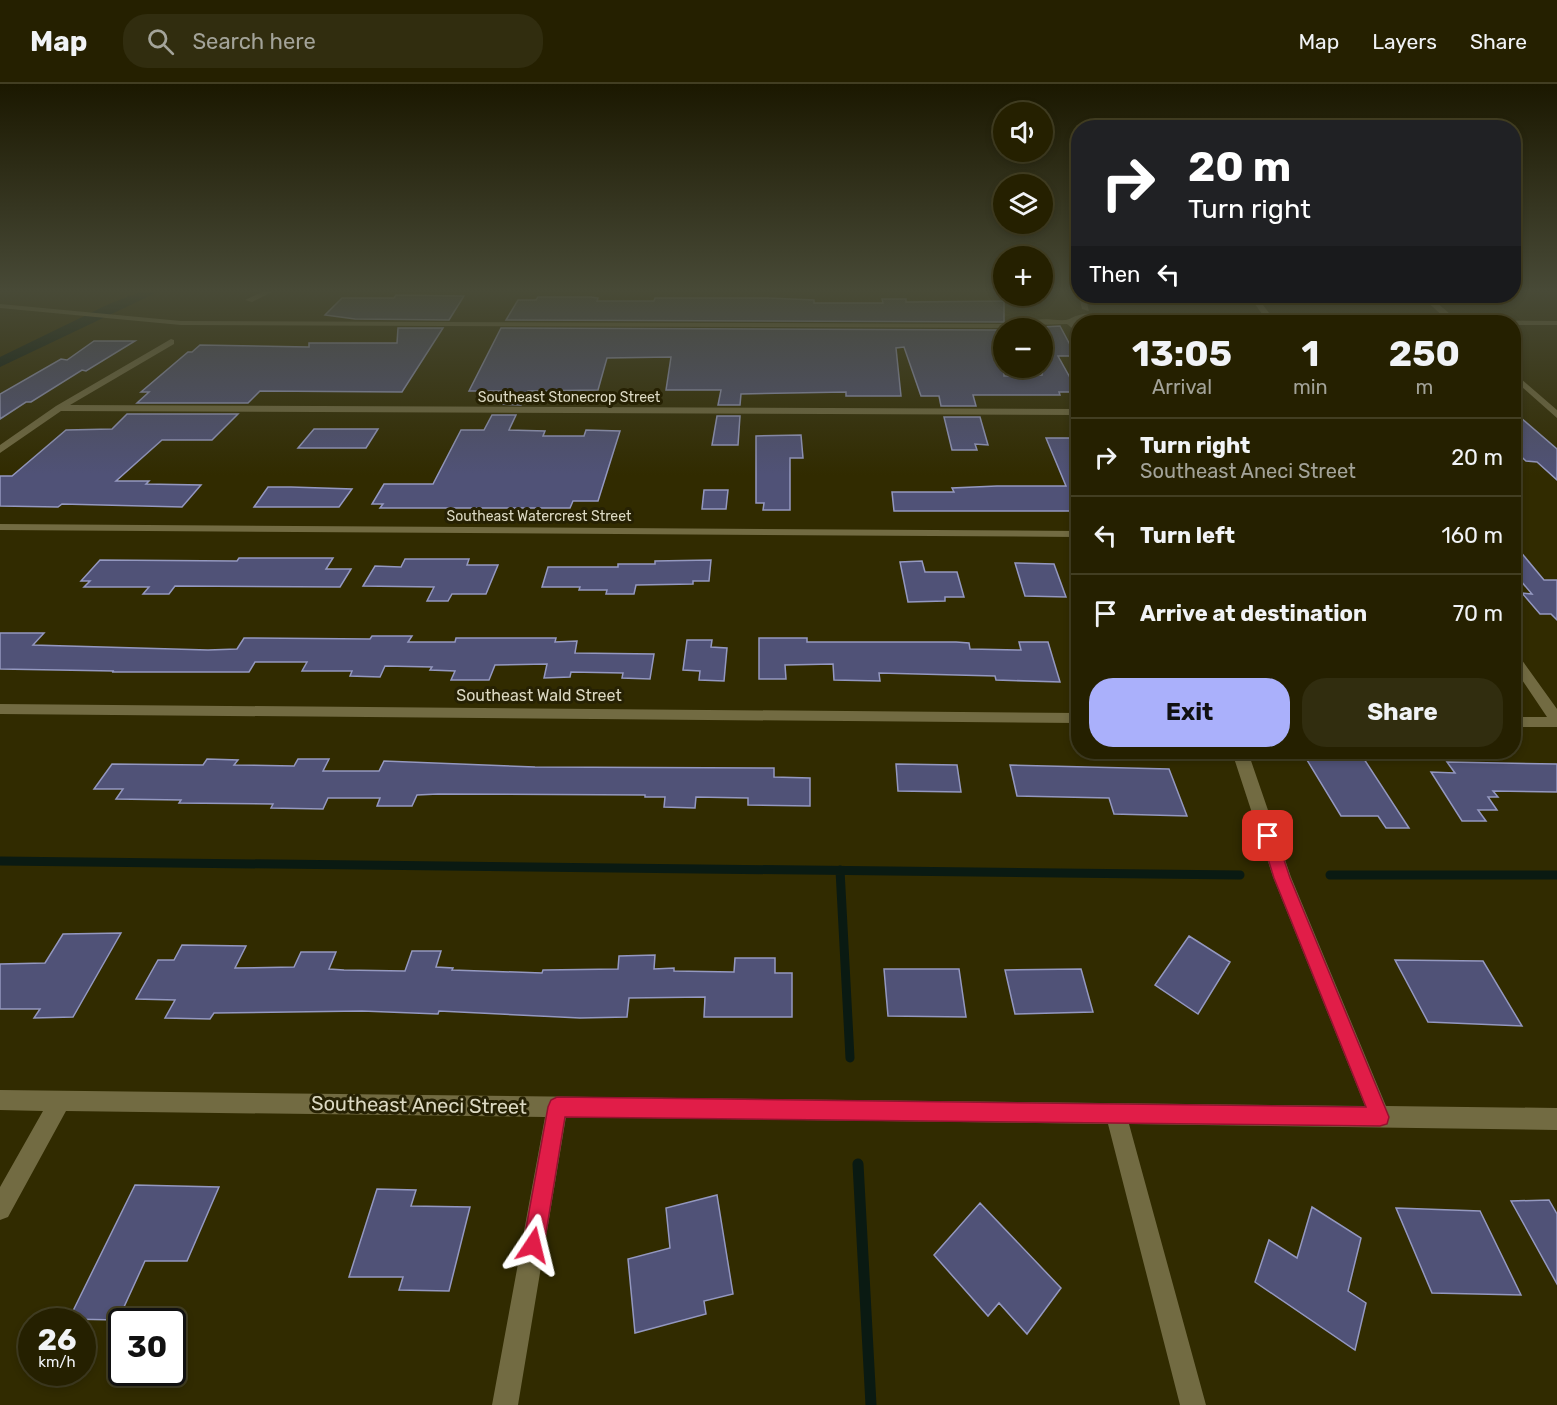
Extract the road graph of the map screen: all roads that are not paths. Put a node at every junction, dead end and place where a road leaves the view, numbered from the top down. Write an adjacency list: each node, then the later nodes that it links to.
1 (155, 352): 3 (street)
2 (1521, 382): 5 (street)
3 (59, 408): 4 (street, Southeast Stonecrop Street); 6 (street)
4 (1071, 412)
5 (1557, 415)
6 (0, 450)
7 (0, 527): 8 (street, Southeast Watercrest Street)
8 (1071, 534)
9 (1521, 669): 12 (street)
10 (0, 709): 11 (street, Southeast Wald Street)
11 (1071, 718)
12 (1557, 721): 13 (street)
13 (1521, 722)
14 (1242, 759): 19 (street)
15 (0, 1100): 16 (street, Southeast Aneci Street)
16 (60, 1101): 17 (street, Southeast Aneci Street); 21 (street)
17 (557, 1107): 18 (street, Southeast Aneci Street); 22 (street)
18 (1116, 1114): 19 (street, Southeast Aneci Street); 23 (street)
19 (1380, 1117): 20 (street, Southeast Aneci Street)
20 (1557, 1119)
21 (0, 1209)
22 (505, 1405)
23 (1193, 1405)

